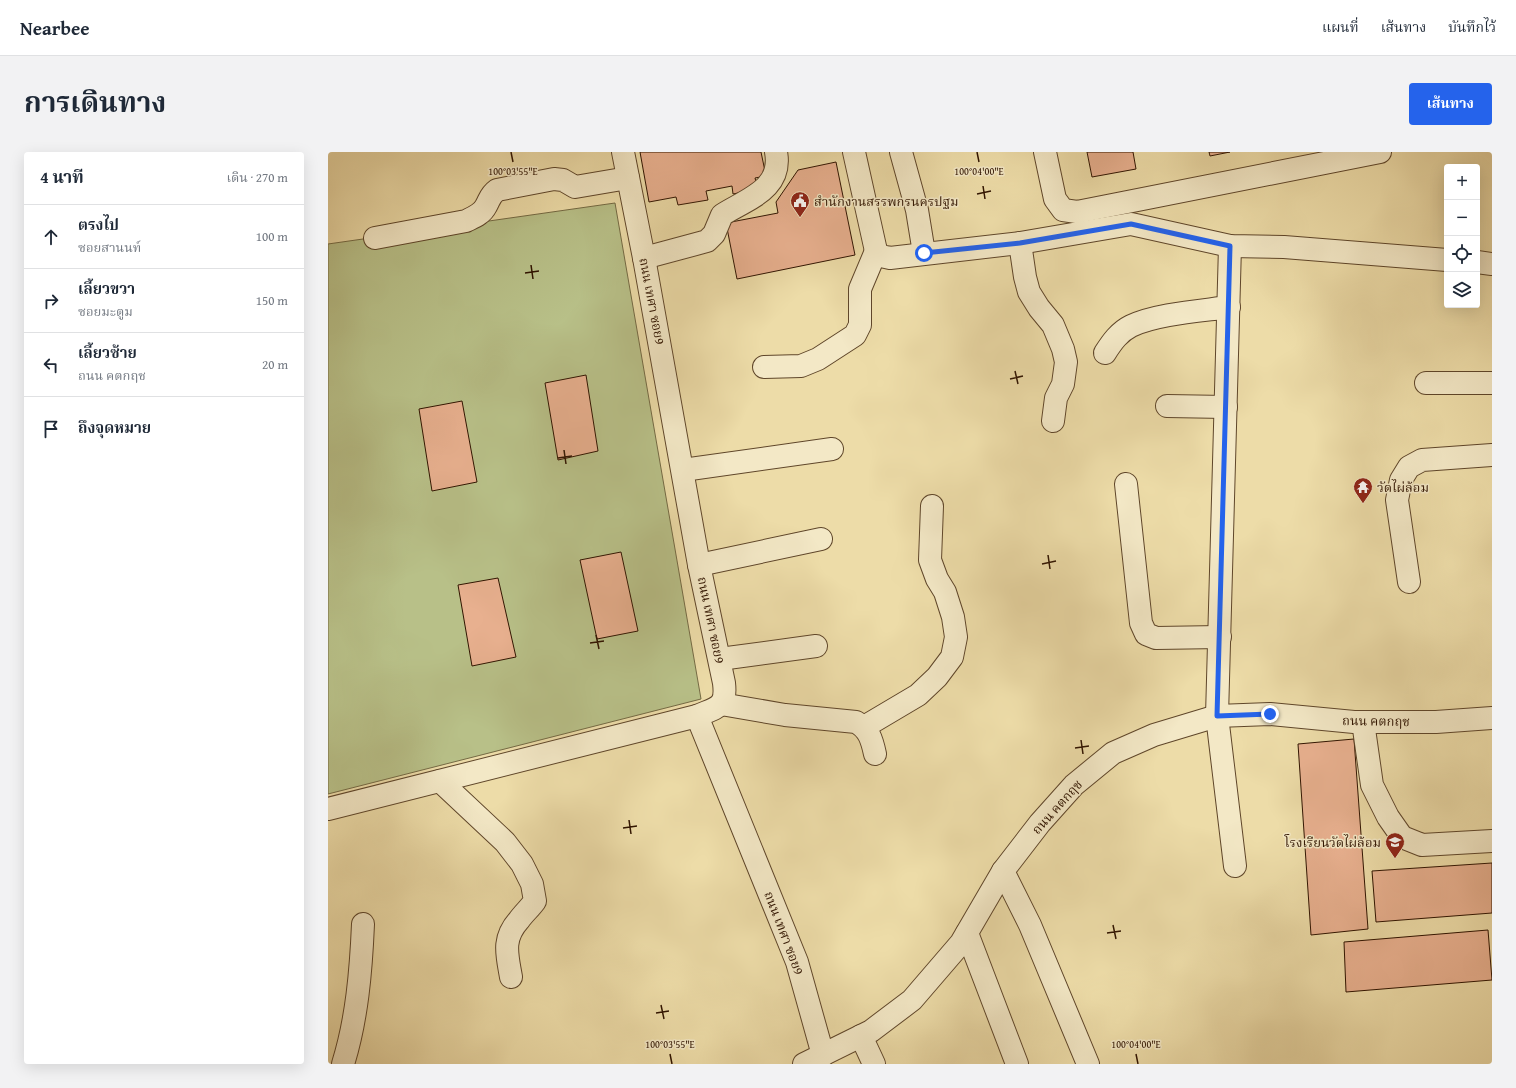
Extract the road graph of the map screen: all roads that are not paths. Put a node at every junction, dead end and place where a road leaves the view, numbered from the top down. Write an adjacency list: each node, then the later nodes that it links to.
1 (623, 152): 7 (street, ถนน เทศา ซอย9)
2 (776, 152): 13 (street)
3 (854, 152): 11 (street)
4 (901, 152): 12 (street)
5 (1045, 152): 6 (street)
6 (1380, 152)
7 (628, 178): 8 (street); 13 (street, ถนน เทศา ซอย9)
8 (375, 238)
9 (1020, 243): 10 (street); 12 (street); 24 (street)
10 (1230, 246): 14 (street); 17 (street)
11 (876, 250): 12 (street); 19 (street)
12 (924, 253)
13 (644, 258): 27 (street, ถนน เทศา ซอย9)
14 (1444, 260)
15 (1480, 262): 16 (street)
16 (1492, 264)
17 (1229, 307): 18 (street); 23 (street)
18 (1105, 352)
19 (764, 367)
20 (1426, 383): 21 (street)
21 (1492, 383)
22 (1167, 406): 23 (street)
23 (1226, 407): 33 (street)
24 (1053, 421)
25 (832, 449): 27 (street)
26 (1492, 455): 32 (street)
27 (683, 470): 31 (street, ถนน เทศา ซอย9)
28 (1126, 484): 33 (street)
29 (932, 506): 41 (street)
30 (821, 539): 31 (street)
31 (699, 565): 35 (street, ถนน เทศา ซอย9)
32 (1409, 582)
33 (1220, 637): 38 (street)
34 (816, 646): 35 (street)
35 (720, 659): 36 (street, ถนน เทศา ซอย9)
36 (721, 704): 37 (street); 41 (street)
37 (697, 716): 43 (street); 52 (street, ถนน เทศา ซอย9)
38 (1217, 716): 40 (street, ถนน คตกฤช); 46 (street); 47 (street, ถนน คตกฤช)
39 (1492, 718): 40 (street, ถนน คตกฤช)
40 (1363, 722): 45 (street)
41 (864, 727): 42 (street)
42 (875, 754)
43 (440, 782): 44 (street); 50 (street)
44 (328, 809)
45 (1492, 841)
46 (1234, 866)
47 (1003, 871): 49 (street, ถนน คตกฤช); 56 (street)
48 (363, 924): 53 (street)
49 (967, 933): 51 (street, ถนน คตกฤช); 55 (street)
50 (511, 977)
51 (861, 1036): 52 (street, ถนน คตกฤช); 54 (street)
52 (814, 1060)
53 (343, 1064)
54 (874, 1064)
55 (1017, 1064)
56 (1088, 1064)

